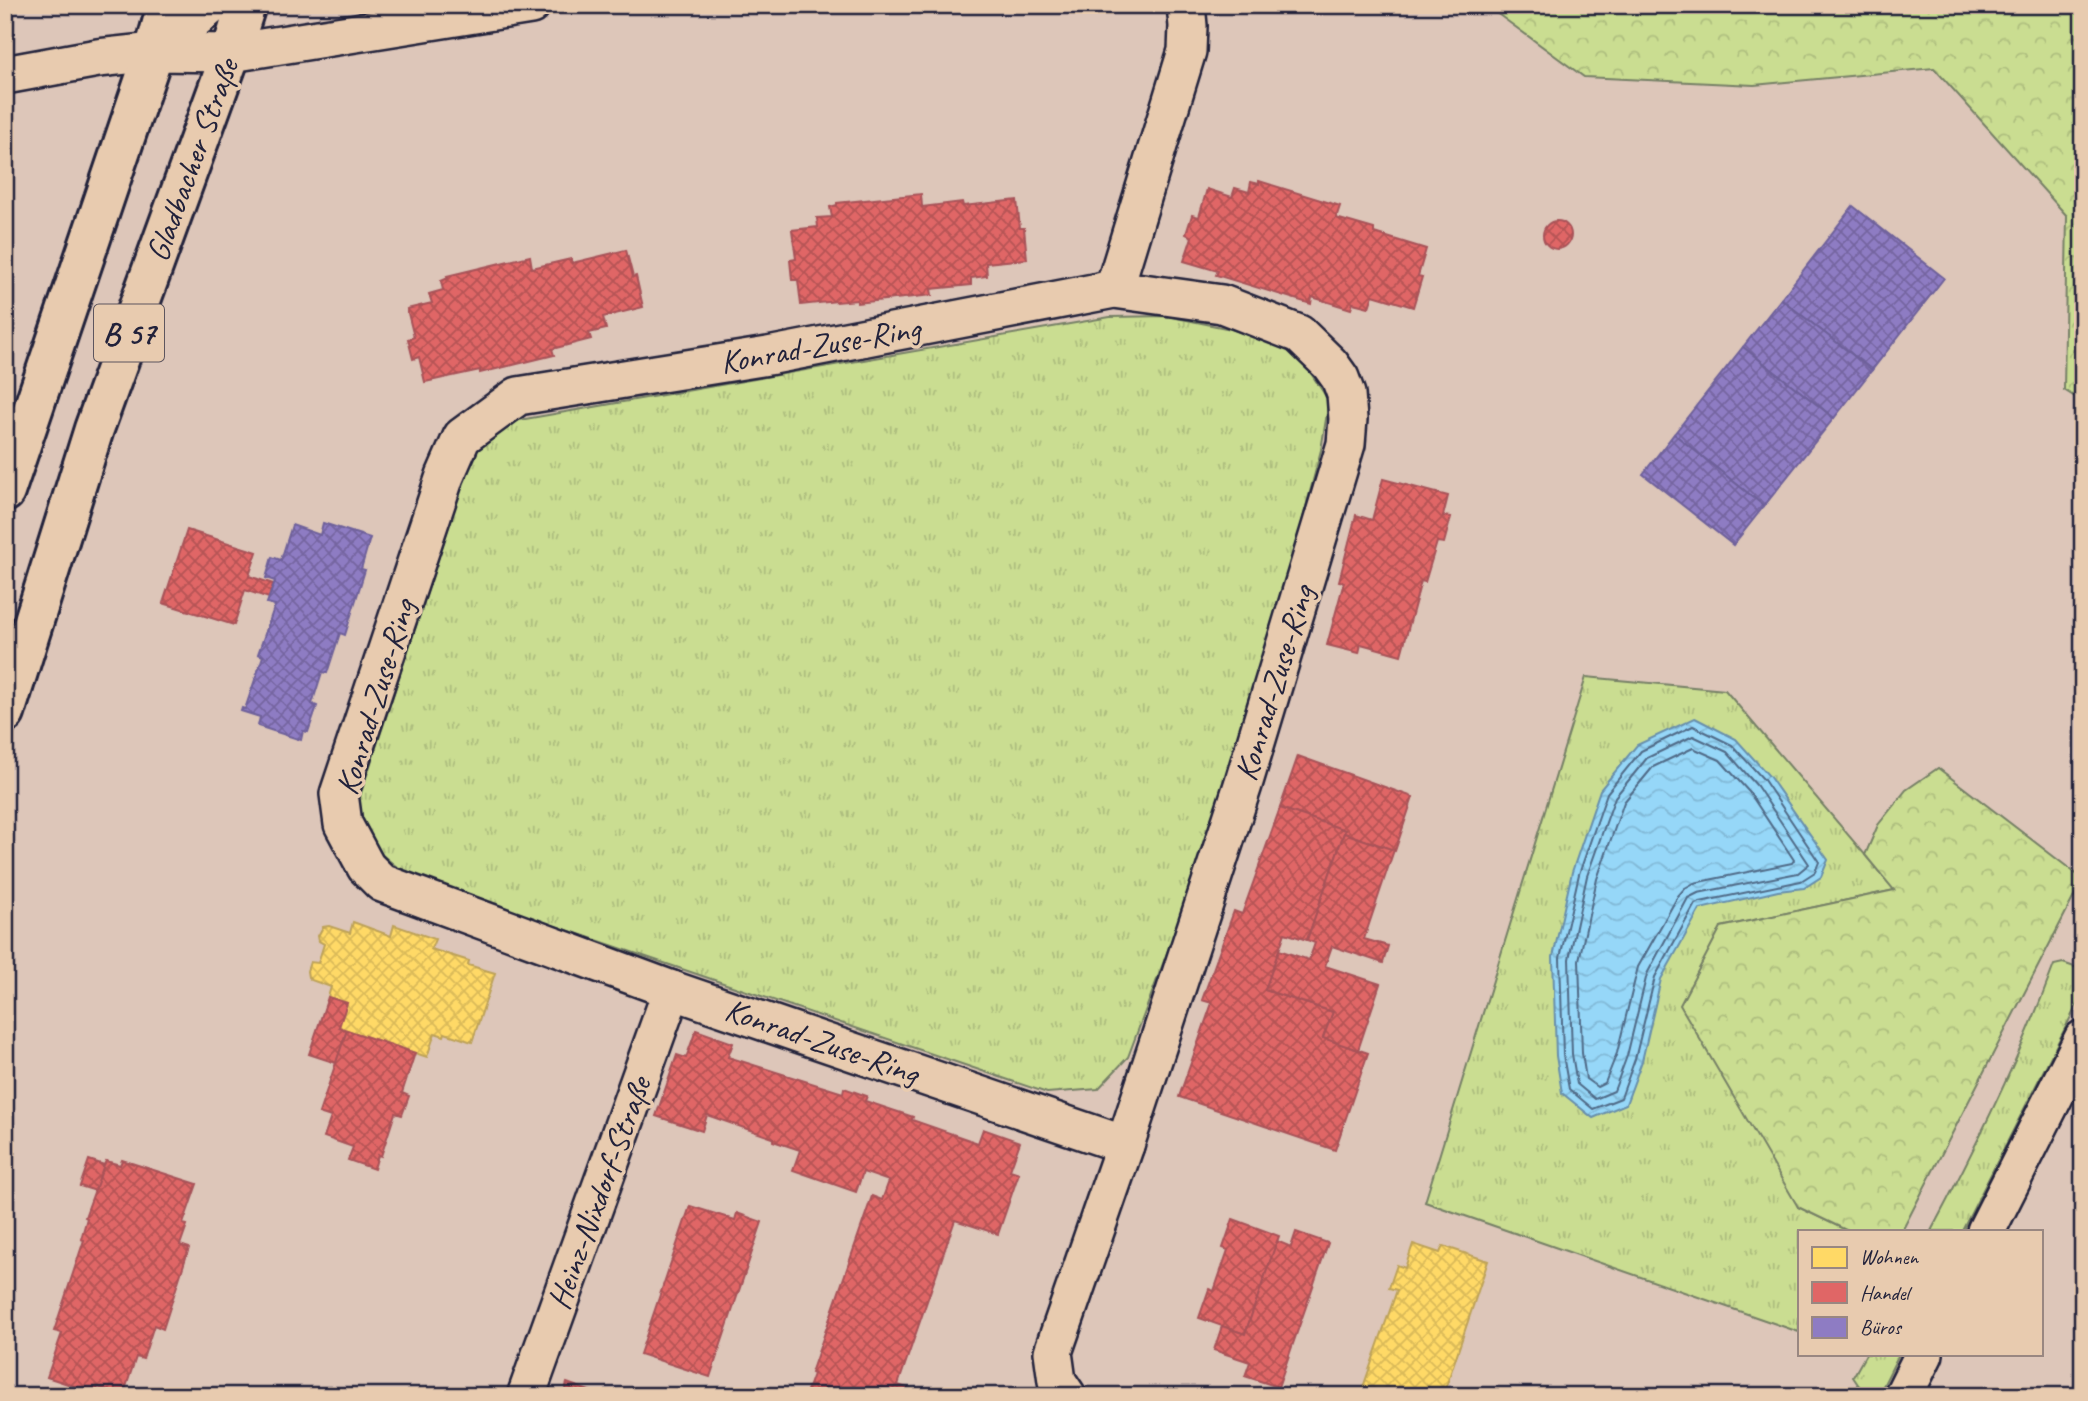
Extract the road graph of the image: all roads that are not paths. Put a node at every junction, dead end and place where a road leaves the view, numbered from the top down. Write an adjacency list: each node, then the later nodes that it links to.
1 (167, 5): 6 (main road, Gladbacher Straße / B 57)
2 (212, 5): 6 (street)
3 (246, 5): 7 (main road, Gladbacher Straße / B 57)
4 (531, 5): 7 (street)
5 (1186, 5): 9 (street)
6 (154, 52): 7 (street); 8 (street); 10 (main road, Gladbacher Straße / B 57)
7 (231, 53): 11 (main road, Gladbacher Straße / B 57)
8 (5, 75)
9 (1114, 289): 12 (street, Konrad-Zuse-Ring); 14 (street, Konrad-Zuse-Ring)
10 (5, 492)
11 (5, 713)
12 (672, 990): 14 (street, Konrad-Zuse-Ring); 17 (street, Heinz-Nixdorf-Straße)
13 (2083, 1039): 15 (street)
14 (1125, 1144): 18 (street, Konrad-Zuse-Ring)
15 (1987, 1230)
16 (1923, 1356): 19 (street)
17 (526, 1396)
18 (1067, 1396)
19 (1903, 1396)

